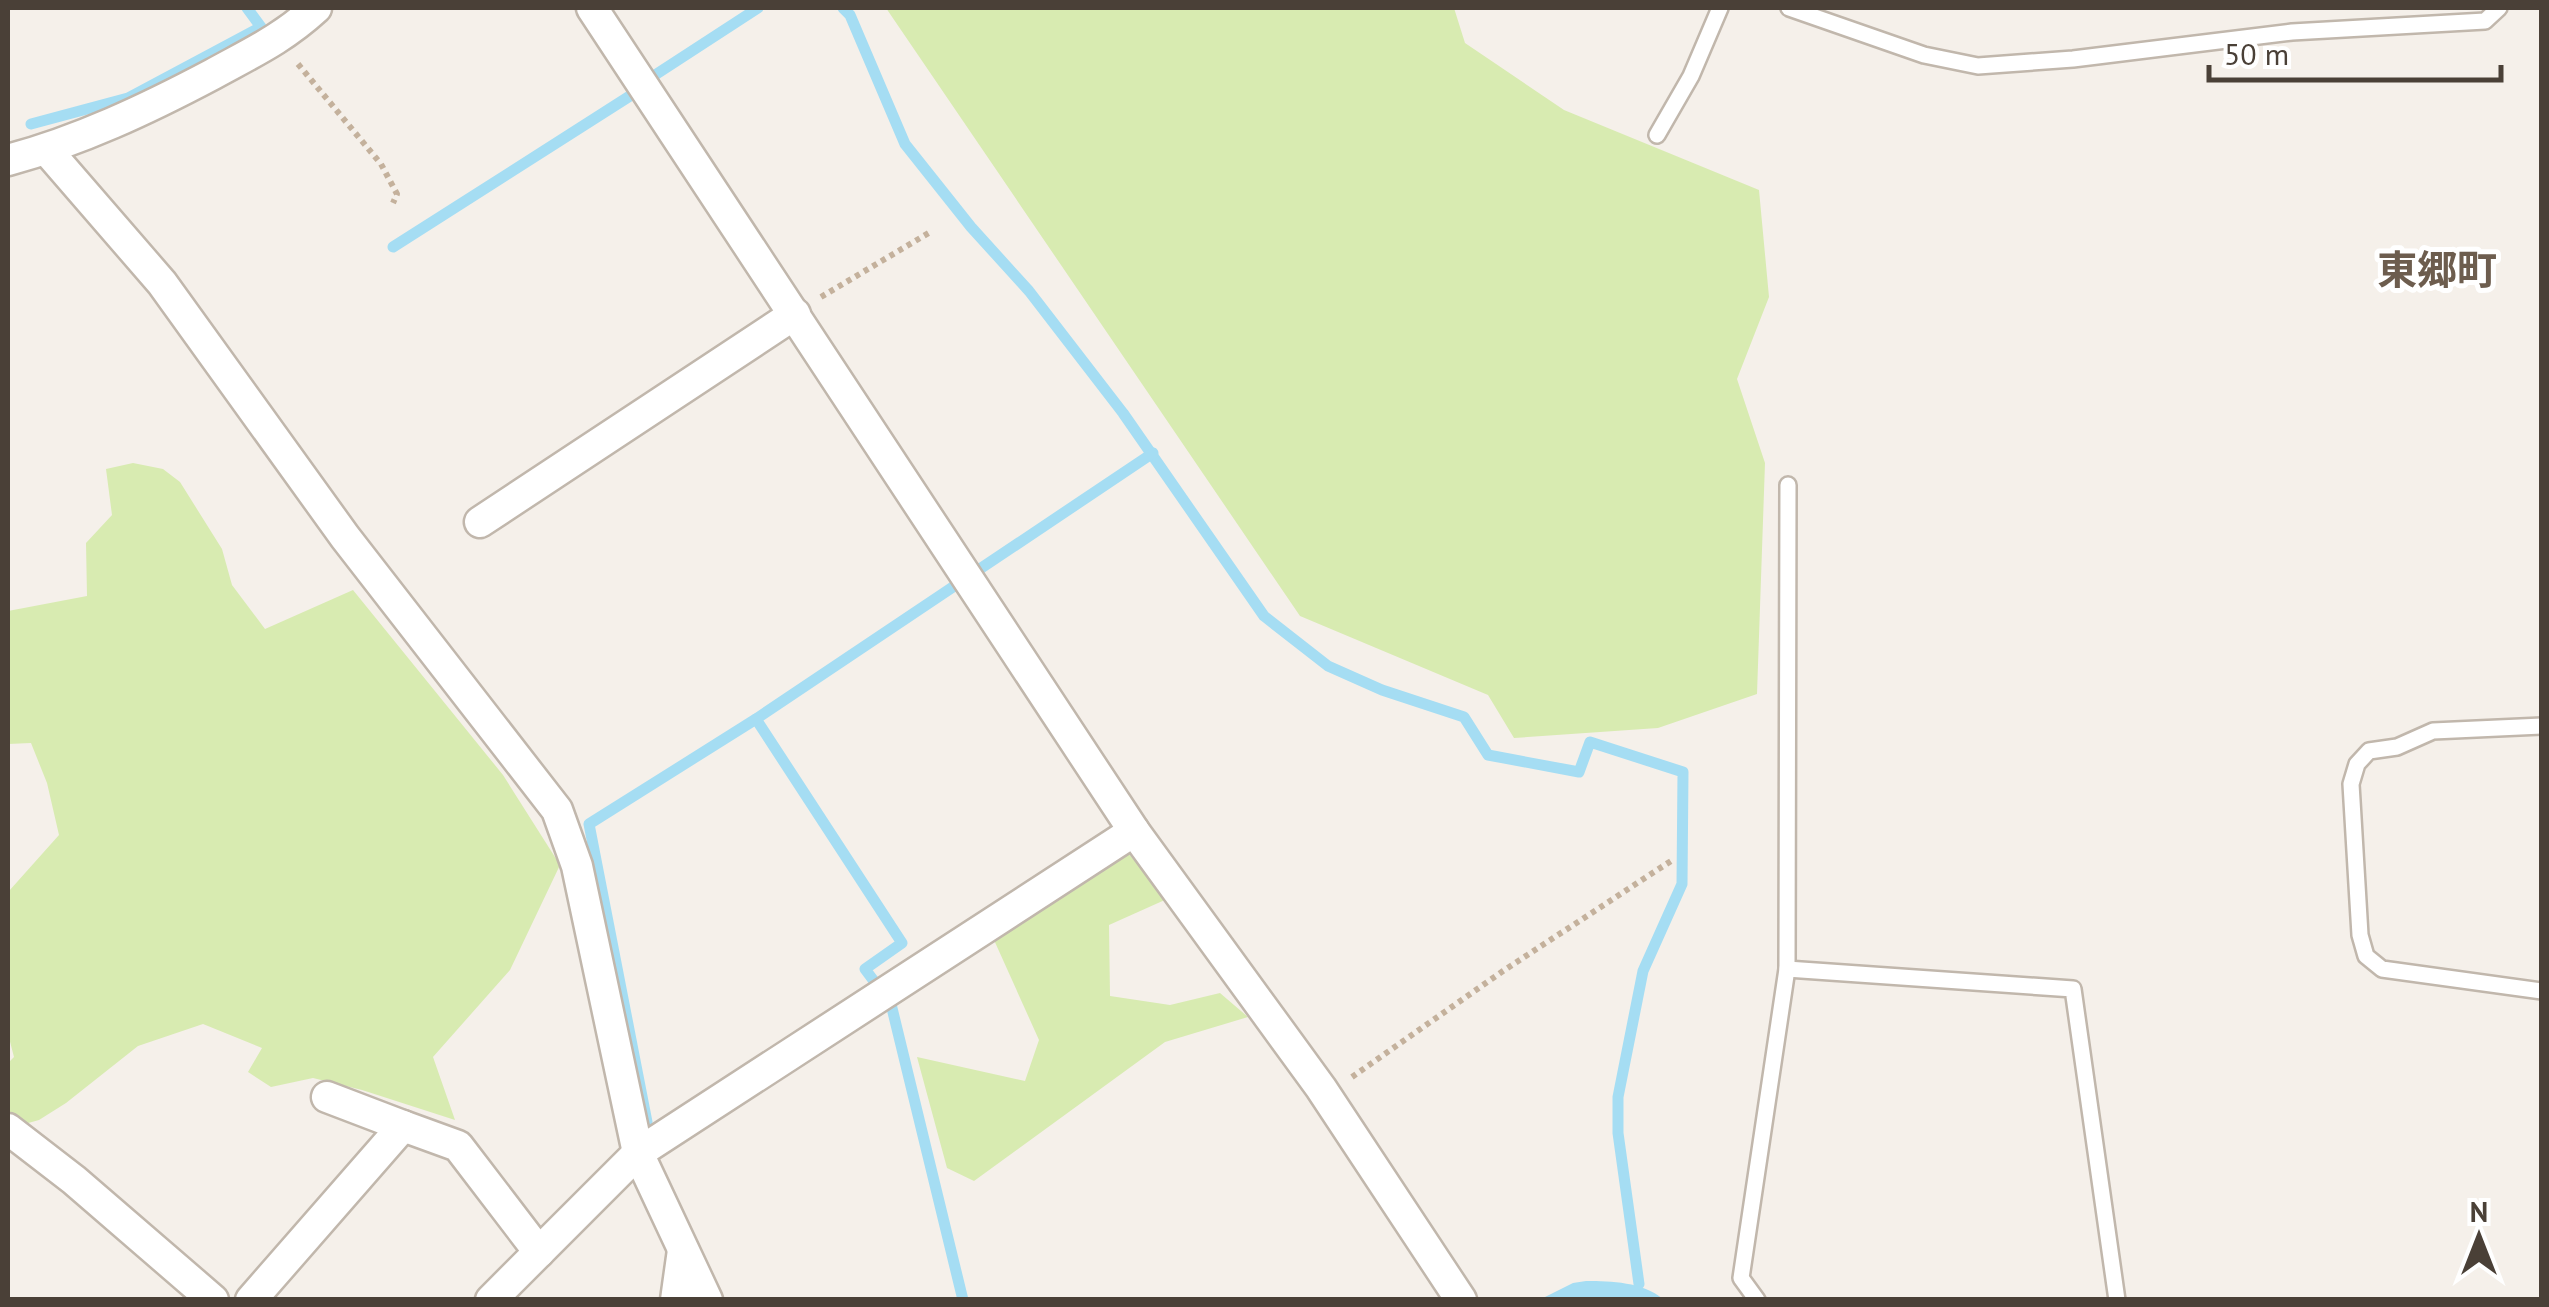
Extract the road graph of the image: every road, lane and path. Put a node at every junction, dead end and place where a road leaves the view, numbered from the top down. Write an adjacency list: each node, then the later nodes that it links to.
1 (316, 8): 6 (street)
2 (592, 8): 12 (street)
3 (1720, 8): 7 (lane)
4 (1789, 8): 5 (lane)
5 (2499, 8)
6 (277, 39): 8 (street); 10 (path)
7 (1657, 134)
8 (46, 150): 9 (street); 24 (street)
9 (8, 160)
10 (393, 203)
11 (932, 231): 12 (path)
12 (795, 314): 14 (street); 16 (street)
13 (1788, 486): 18 (lane)
14 (480, 522)
15 (2542, 726): 19 (lane)
16 (1134, 831): 20 (street); 24 (street)
17 (1674, 859): 20 (path)
18 (1787, 969): 33 (lane); 34 (lane)
19 (2542, 991)
20 (1326, 1095): 32 (street)
21 (327, 1097): 22 (street)
22 (403, 1126): 26 (street); 28 (street)
23 (8, 1128): 27 (street)
24 (638, 1154): 25 (street); 26 (street)
25 (684, 1250): 30 (street); 31 (street)
26 (540, 1252): 29 (street)
27 (213, 1300)
28 (251, 1300)
29 (491, 1300)
30 (676, 1300)
31 (707, 1300)
32 (1462, 1300)
33 (1757, 1300)
34 (2117, 1300)

